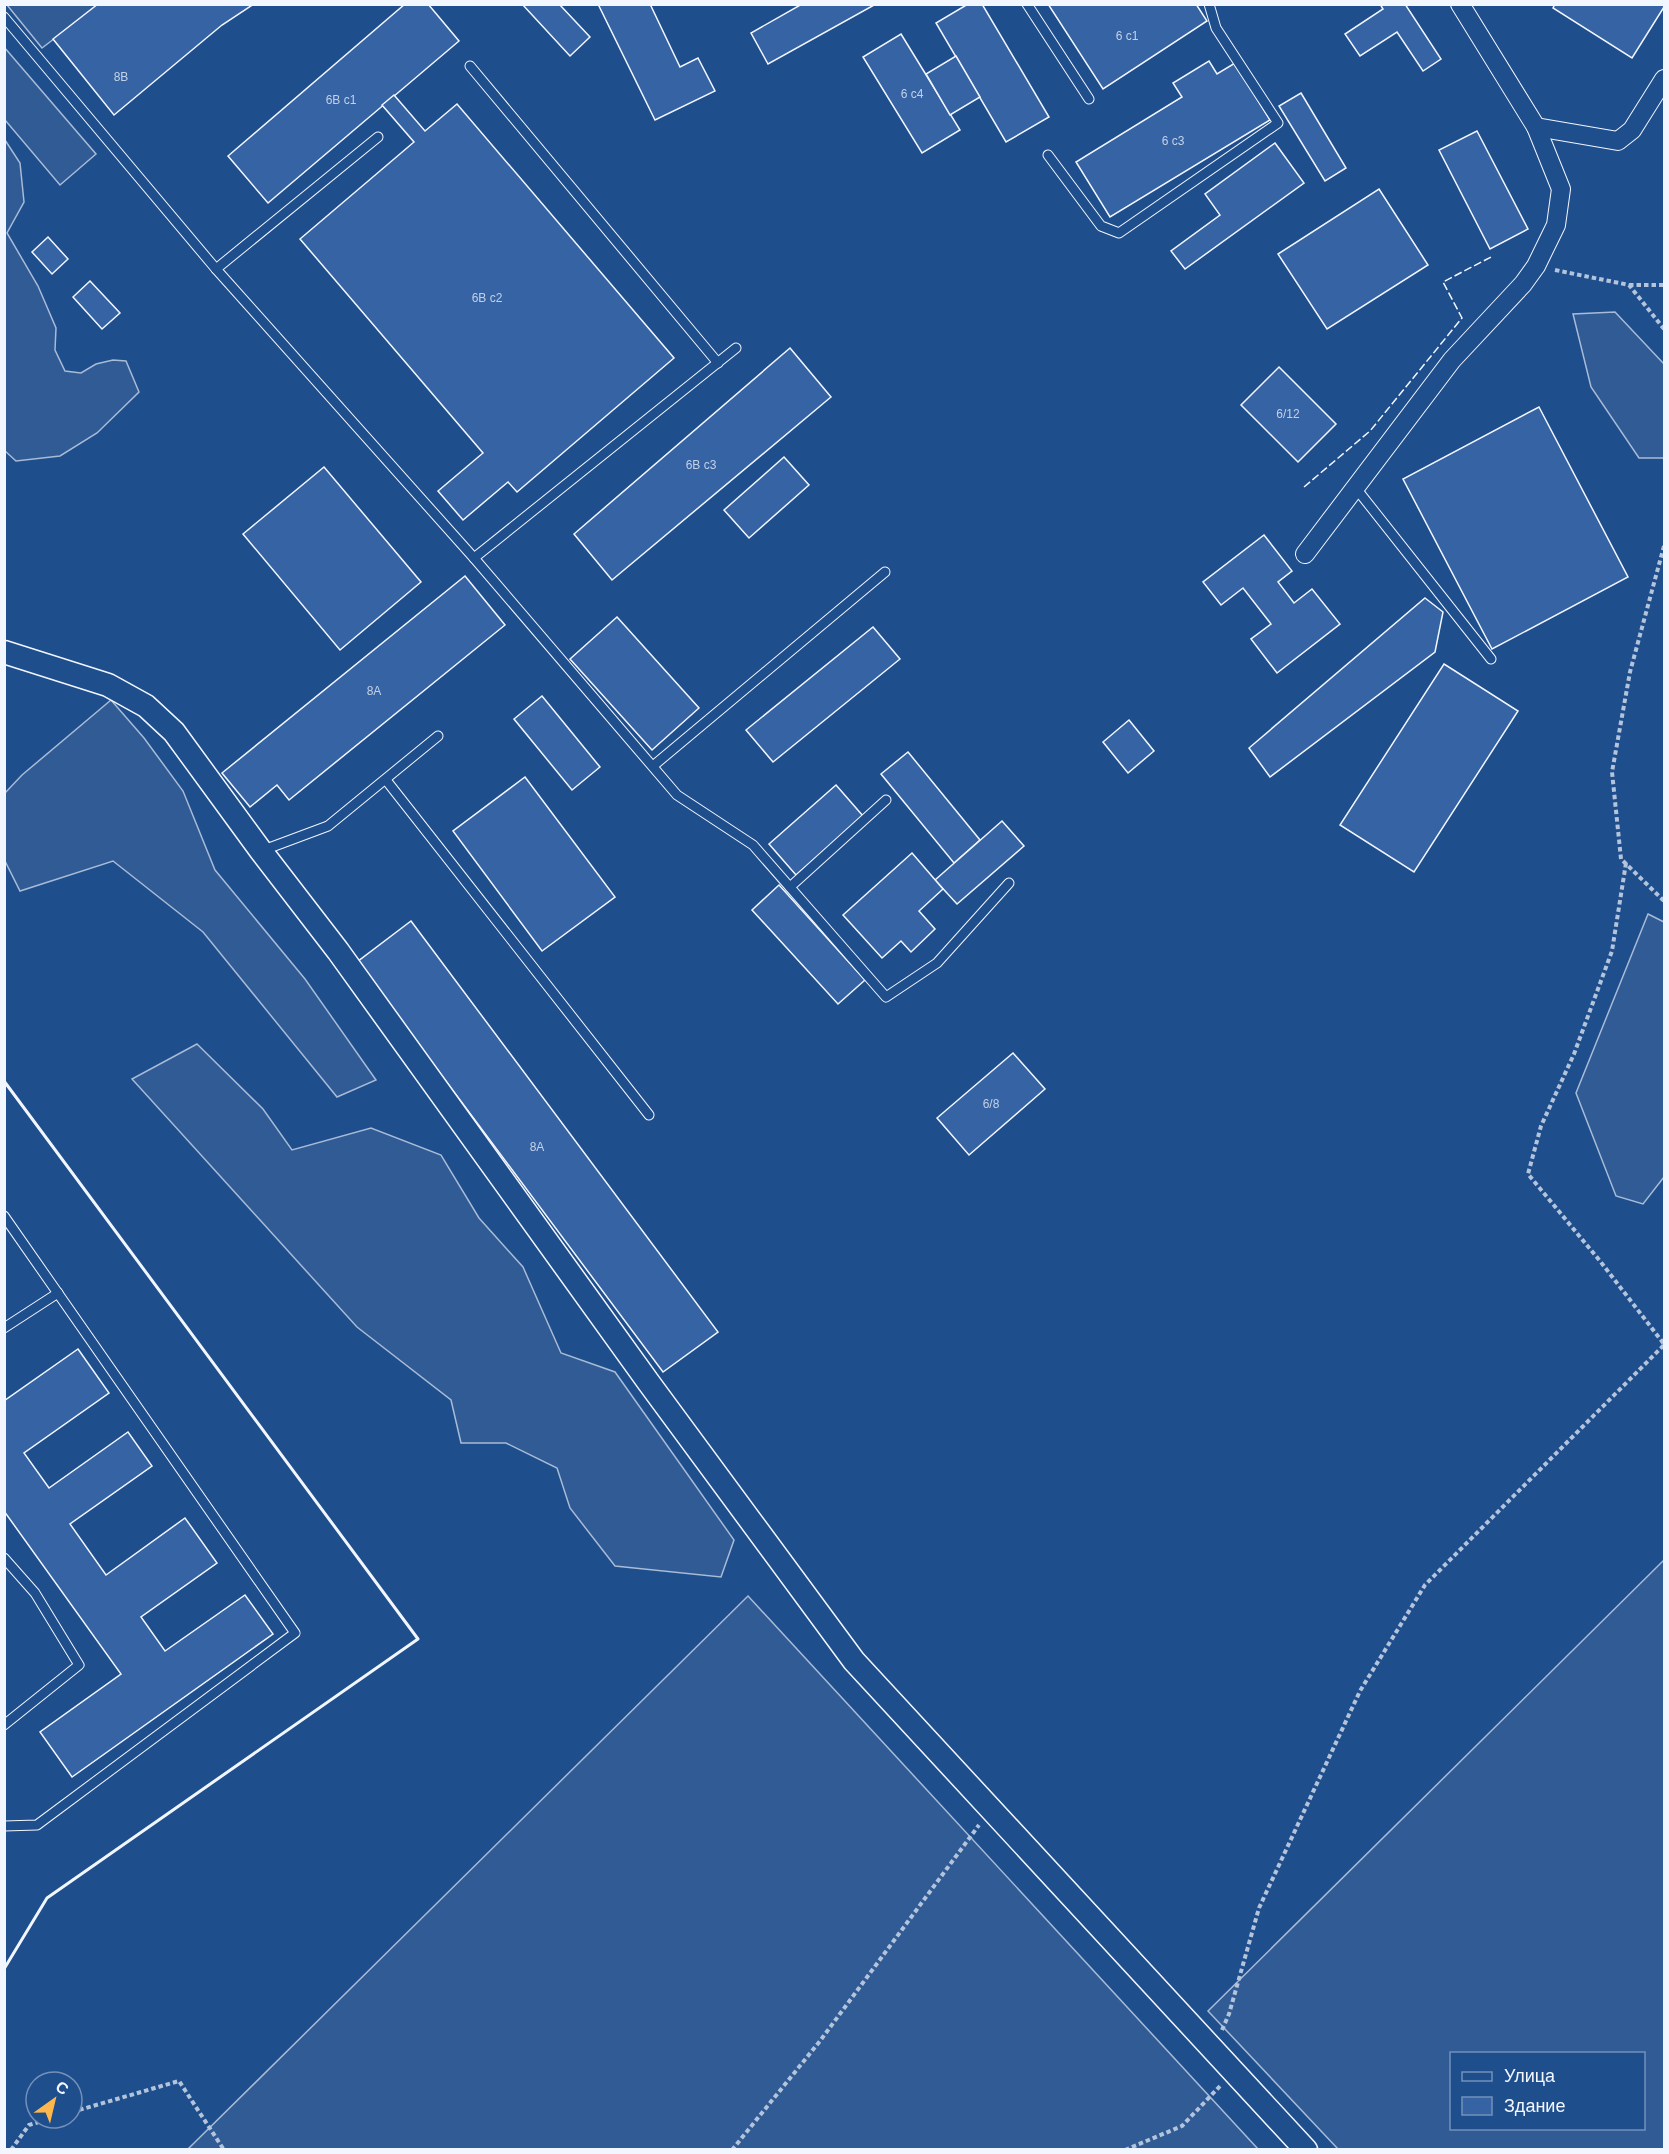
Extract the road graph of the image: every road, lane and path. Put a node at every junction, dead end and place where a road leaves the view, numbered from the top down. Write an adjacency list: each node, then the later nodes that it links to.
1 (1027, 4): 7 (lane)
2 (1209, 4): 10 (lane)
3 (1460, 4): 8 (street)
4 (4, 16): 12 (lane)
5 (470, 66): 17 (lane)
6 (1665, 79): 8 (street)
7 (1089, 99)
8 (1536, 127): 11 (street)
9 (378, 137): 12 (lane)
10 (1048, 155)
11 (1536, 266): 13 (path); 18 (street)
12 (216, 269): 21 (lane)
13 (1629, 285): 14 (path); 15 (path)
14 (1665, 285)
15 (1665, 329)
16 (736, 348): 17 (lane)
17 (718, 363): 21 (lane)
18 (1355, 487): 20 (street); 24 (lane)
19 (1665, 546): 30 (path)
20 (1305, 554)
21 (474, 558): 26 (lane)
22 (885, 572): 26 (lane)
23 (4, 652): 29 (street)
24 (1491, 659)
25 (438, 736): 27 (lane)
26 (653, 766): 32 (lane)
27 (386, 780): 29 (lane); 34 (lane)
28 (886, 800): 32 (lane)
29 (261, 851): 41 (street)
30 (1626, 863): 33 (path); 38 (path)
31 (1009, 883): 32 (lane)
32 (790, 887)
33 (1665, 902)
34 (649, 1115)
35 (4, 1215): 36 (lane)
36 (58, 1293): 37 (lane); 42 (lane)
37 (4, 1328)
38 (1665, 1345): 43 (path)
39 (4, 1558): 40 (lane)
40 (4, 1725)
41 (990, 1810): 43 (street); 49 (path)
42 (4, 1826)
43 (1213, 2050): 44 (street)
44 (1233, 2071): 50 (path); 51 (street)
45 (84, 2109): 48 (path)
46 (25, 2130): 47 (path)
47 (11, 2150)
48 (224, 2150)
49 (732, 2150)
50 (1125, 2150)
51 (1306, 2150)

